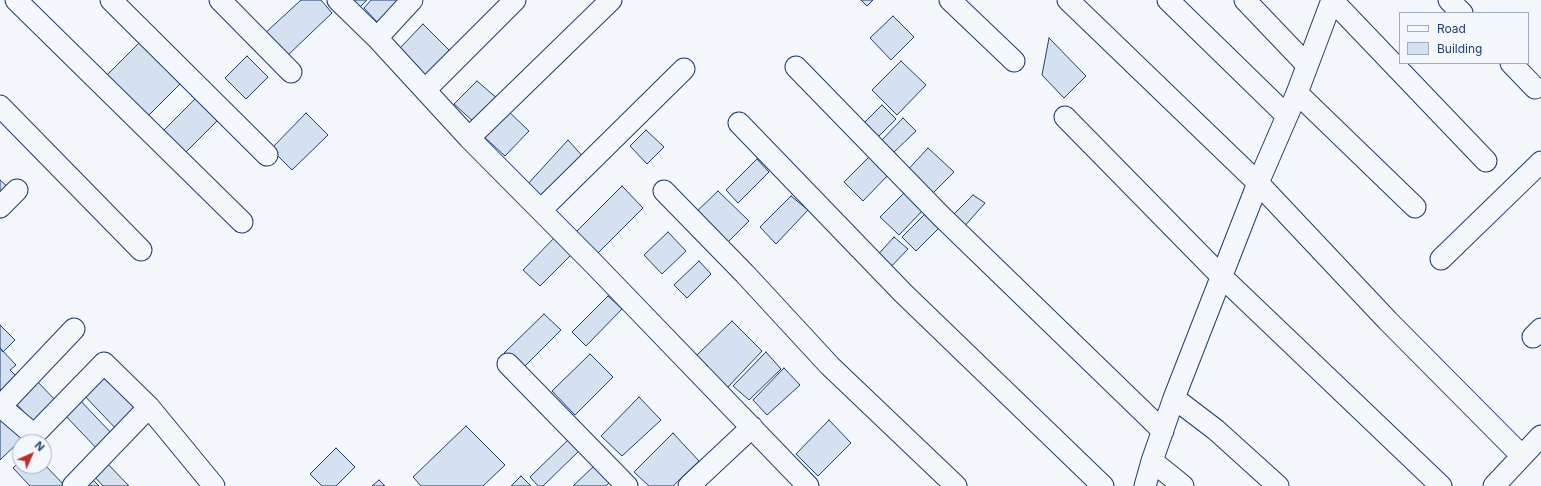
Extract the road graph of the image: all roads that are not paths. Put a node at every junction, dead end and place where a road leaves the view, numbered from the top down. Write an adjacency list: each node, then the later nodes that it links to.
1 (16, 0): 39 (street)
2 (111, 0): 30 (street)
3 (220, 0): 21 (street)
4 (338, 0): 15 (street)
5 (412, 0): 15 (street)
6 (515, 0): 23 (street)
7 (611, 0): 29 (street)
8 (950, 0): 16 (street)
9 (1068, 0): 33 (street)
10 (1168, 0): 26 (street)
11 (1245, 0): 18 (street)
12 (1332, 0): 18 (street); 31 (street)
13 (1449, 0): 14 (street)
14 (1461, 12)
15 (377, 38): 23 (street)
16 (1014, 61)
17 (1511, 64): 22 (street)
18 (1307, 65): 24 (street)
19 (796, 68): 49 (street)
20 (684, 69): 38 (street)
21 (291, 72)
22 (1535, 88)
23 (425, 90): 29 (street)
24 (1297, 93): 26 (street); 37 (street)
25 (0, 106): 40 (street)
26 (1286, 115): 33 (street)
27 (1065, 116): 42 (street)
28 (739, 124): 59 (street)
29 (469, 138): 38 (street)
30 (267, 155)
31 (1486, 161)
32 (1541, 162): 41 (street)
33 (1258, 183): 42 (street); 51 (street)
34 (17, 190): 36 (street)
35 (664, 191): 58 (street)
36 (0, 207)
37 (1414, 207)
38 (541, 210): 48 (street)
39 (242, 222)
40 (141, 250)
41 (1441, 259)
42 (1221, 276): 45 (street); 63 (street)
43 (74, 329): 46 (street)
44 (508, 364): 55 (street)
45 (1174, 398): 49 (street); 62 (street)
46 (0, 407): 47 (street)
47 (149, 407): 53 (street); 54 (street)
48 (752, 427): 56 (street); 57 (street)
49 (1162, 431): 52 (street)
50 (1541, 436): 51 (street)
51 (1522, 456): 64 (street)
52 (1152, 461): 60 (street); 61 (street)
53 (211, 485)
54 (73, 486)
55 (627, 486)
56 (689, 486)
57 (808, 486)
58 (956, 486)
59 (1103, 486)
60 (1145, 486)
61 (1183, 486)
62 (1278, 486)
63 (1442, 486)
64 (1494, 486)

